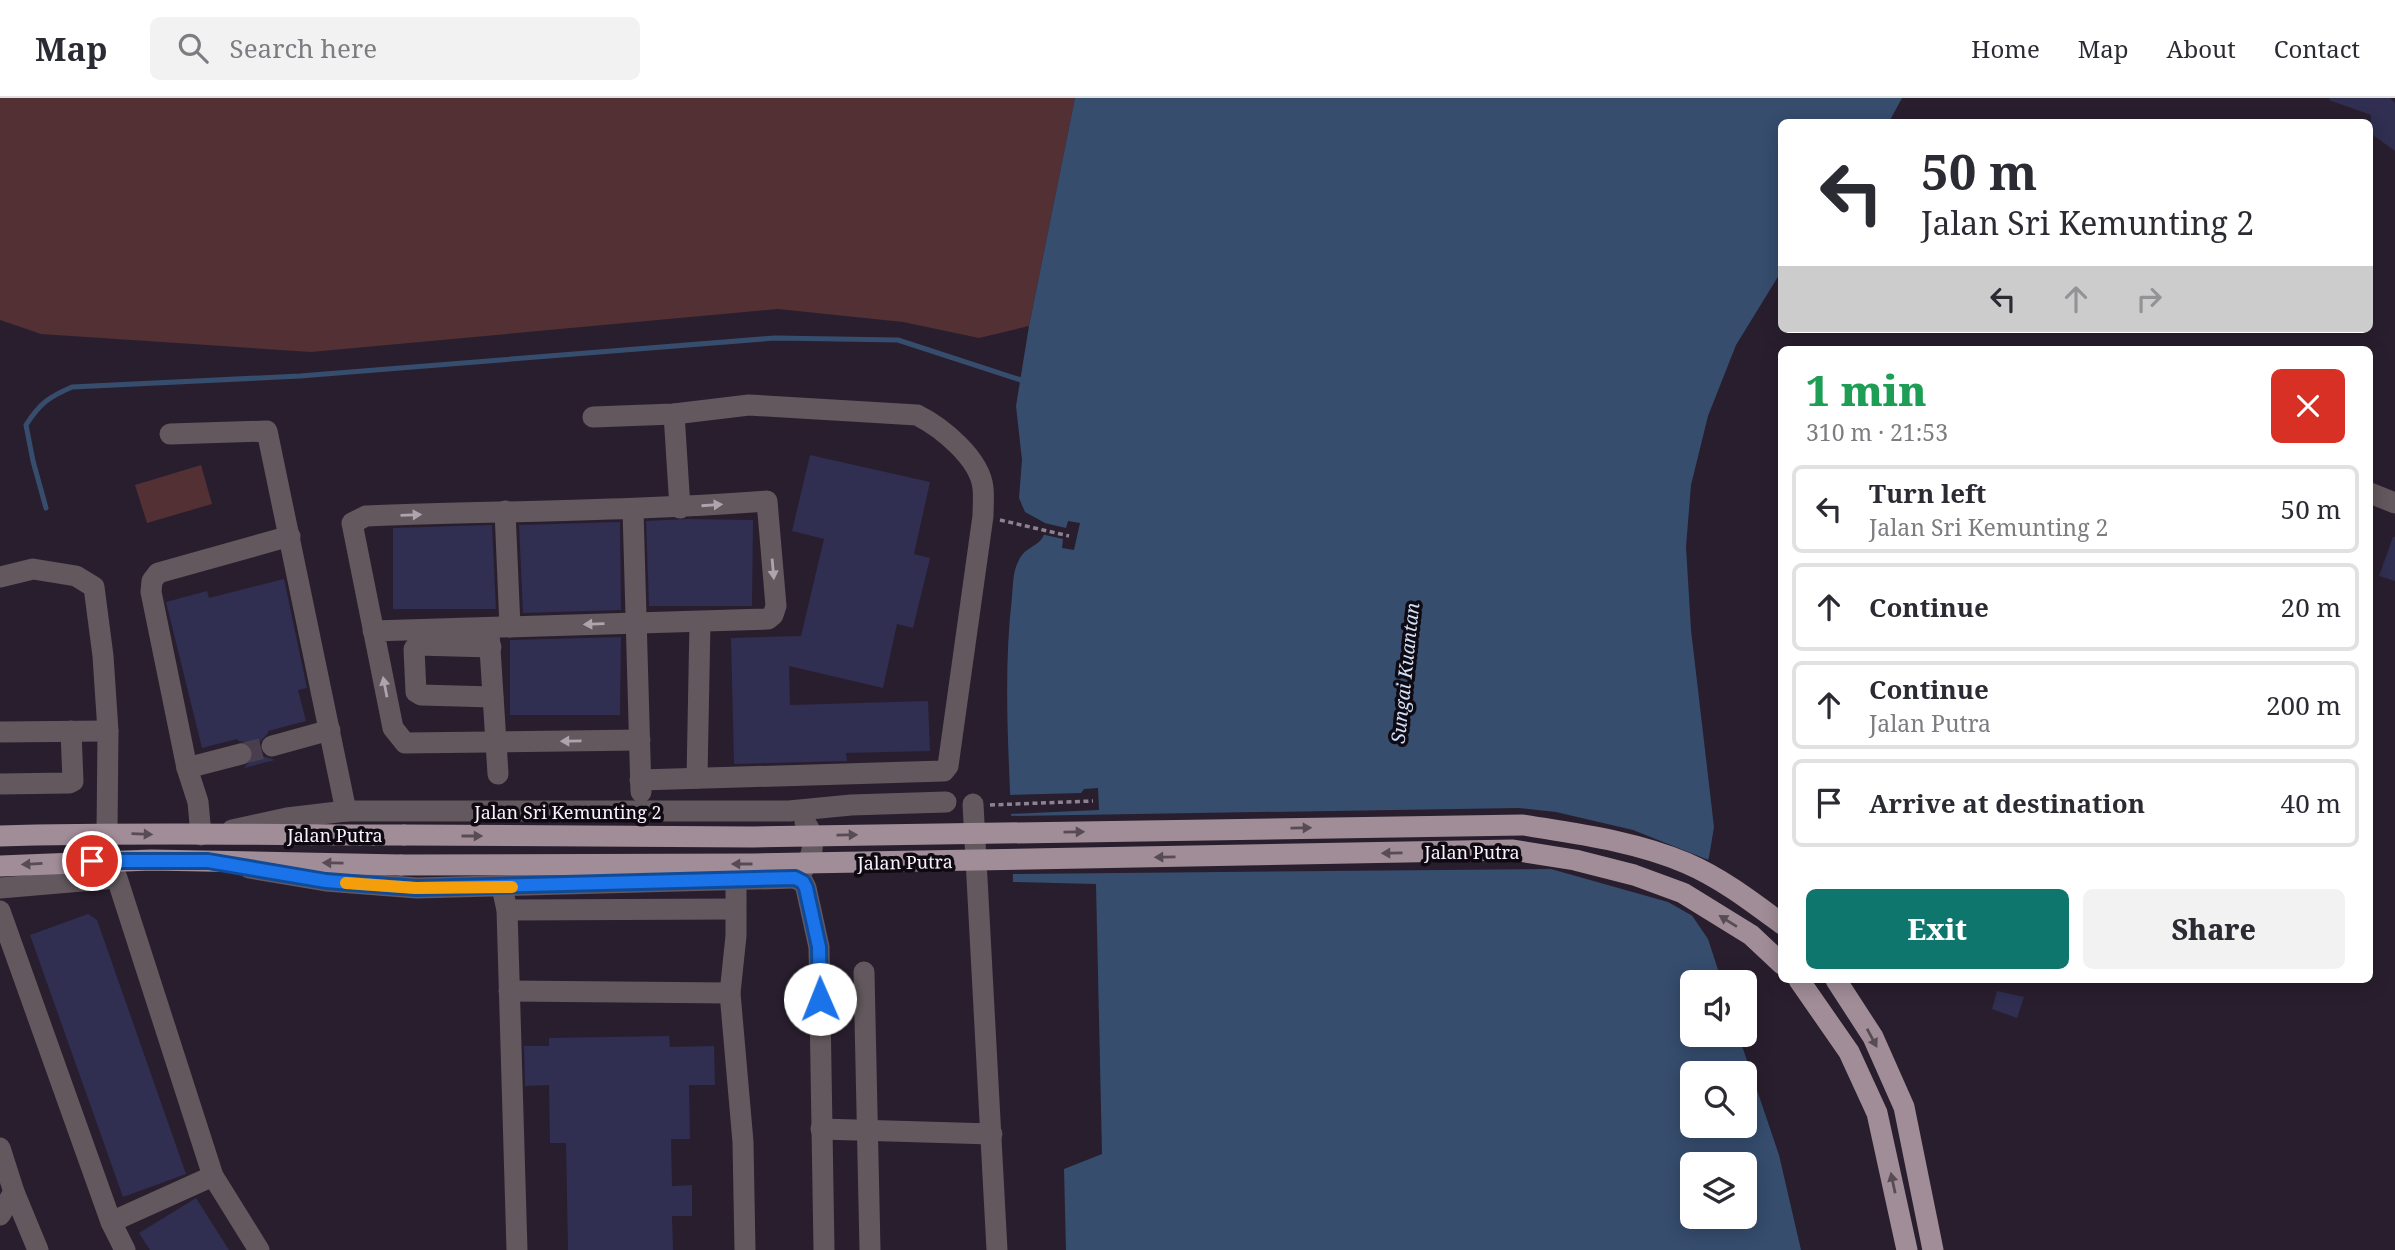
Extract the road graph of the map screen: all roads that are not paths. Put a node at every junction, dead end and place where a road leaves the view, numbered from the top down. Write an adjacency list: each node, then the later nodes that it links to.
1 (674, 414): 2 (street); 6 (street); 26 (street)
2 (593, 417)
3 (170, 434): 9 (street)
4 (2373, 498): 5 (street)
5 (2395, 503)
6 (680, 508): 7 (street); 11 (street, one-way to 11)
7 (633, 510): 8 (street); 12 (street)
8 (505, 511): 13 (street); 14 (street, one-way to 8)
9 (290, 536): 17 (street); 25 (street)
10 (0, 577): 19 (street)
11 (700, 622): 12 (street); 28 (street)
12 (638, 623): 13 (street, one-way to 13); 21 (street)
13 (510, 627): 15 (street)
14 (373, 631): 15 (street); 22 (street, one-way to 14)
15 (489, 637): 16 (street); 16 (street)
16 (493, 697): 22 (street)
17 (330, 730): 23 (street); 33 (street)
18 (71, 731): 19 (street); 20 (street); 30 (street)
19 (108, 731): 37 (street)
20 (0, 732)
21 (640, 740): 22 (street, one-way to 22); 29 (street)
22 (495, 742): 27 (street)
23 (272, 746)
24 (241, 754): 25 (street)
25 (187, 768): 38 (street)
26 (944, 771): 28 (street); 31 (street)
27 (498, 774)
28 (697, 778): 29 (street)
29 (640, 780): 35 (street)
30 (0, 784)
31 (939, 802): 32 (street, Jalan Sri Kemunting 2); 59 (street, Jalan Sri Kemunting 2)
32 (851, 805): 34 (street, Jalan Sri Kemunting 2); 36 (street)
33 (346, 811): 35 (street, Jalan Sri Kemunting 2); 38 (street, Jalan Sri Kemunting 2)
34 (789, 811): 35 (street, Jalan Sri Kemunting 2); 36 (street)
35 (641, 812)
36 (810, 829): 43 (street)
37 (107, 833): 38 (main road, Jalan Putra, one-way to 38); 39 (main road, Jalan Putra)
38 (204, 835): 50 (main road, Jalan Putra, one-way to 50, bridge)
39 (0, 836)
40 (208, 861): 42 (main road, Jalan Putra); 45 (street); 51 (main road, Jalan Putra, one-way to 40, bridge)
41 (0, 866): 42 (main road, Jalan Putra, one-way to 41)
42 (115, 869): 46 (street); 61 (street)
43 (795, 878): 44 (street); 57 (street)
44 (736, 881): 45 (street); 47 (street)
45 (502, 887): 48 (street)
46 (0, 888)
47 (735, 909): 48 (street); 56 (street)
48 (507, 910): 55 (street)
49 (0, 911): 64 (street)
50 (1778, 921)
51 (1778, 960)
52 (864, 972): 58 (street)
53 (1802, 983): 73 (main road, one-way to 53)
54 (1838, 983): 74 (main road, one-way to 74)
55 (509, 991): 56 (street); 68 (street)
56 (730, 993): 69 (street)
57 (821, 1129): 58 (street); 70 (street)
58 (867, 1130): 59 (street); 71 (street)
59 (992, 1134): 72 (street)
60 (0, 1148): 62 (street)
61 (213, 1176): 64 (street); 67 (street)
62 (14, 1192): 63 (street); 65 (street)
63 (0, 1215)
64 (111, 1222): 66 (street)
65 (38, 1250)
66 (125, 1250)
67 (259, 1250)
68 (517, 1250)
69 (745, 1250)
70 (824, 1250)
71 (870, 1250)
72 (998, 1250)
73 (1907, 1250)
74 (1933, 1250)

